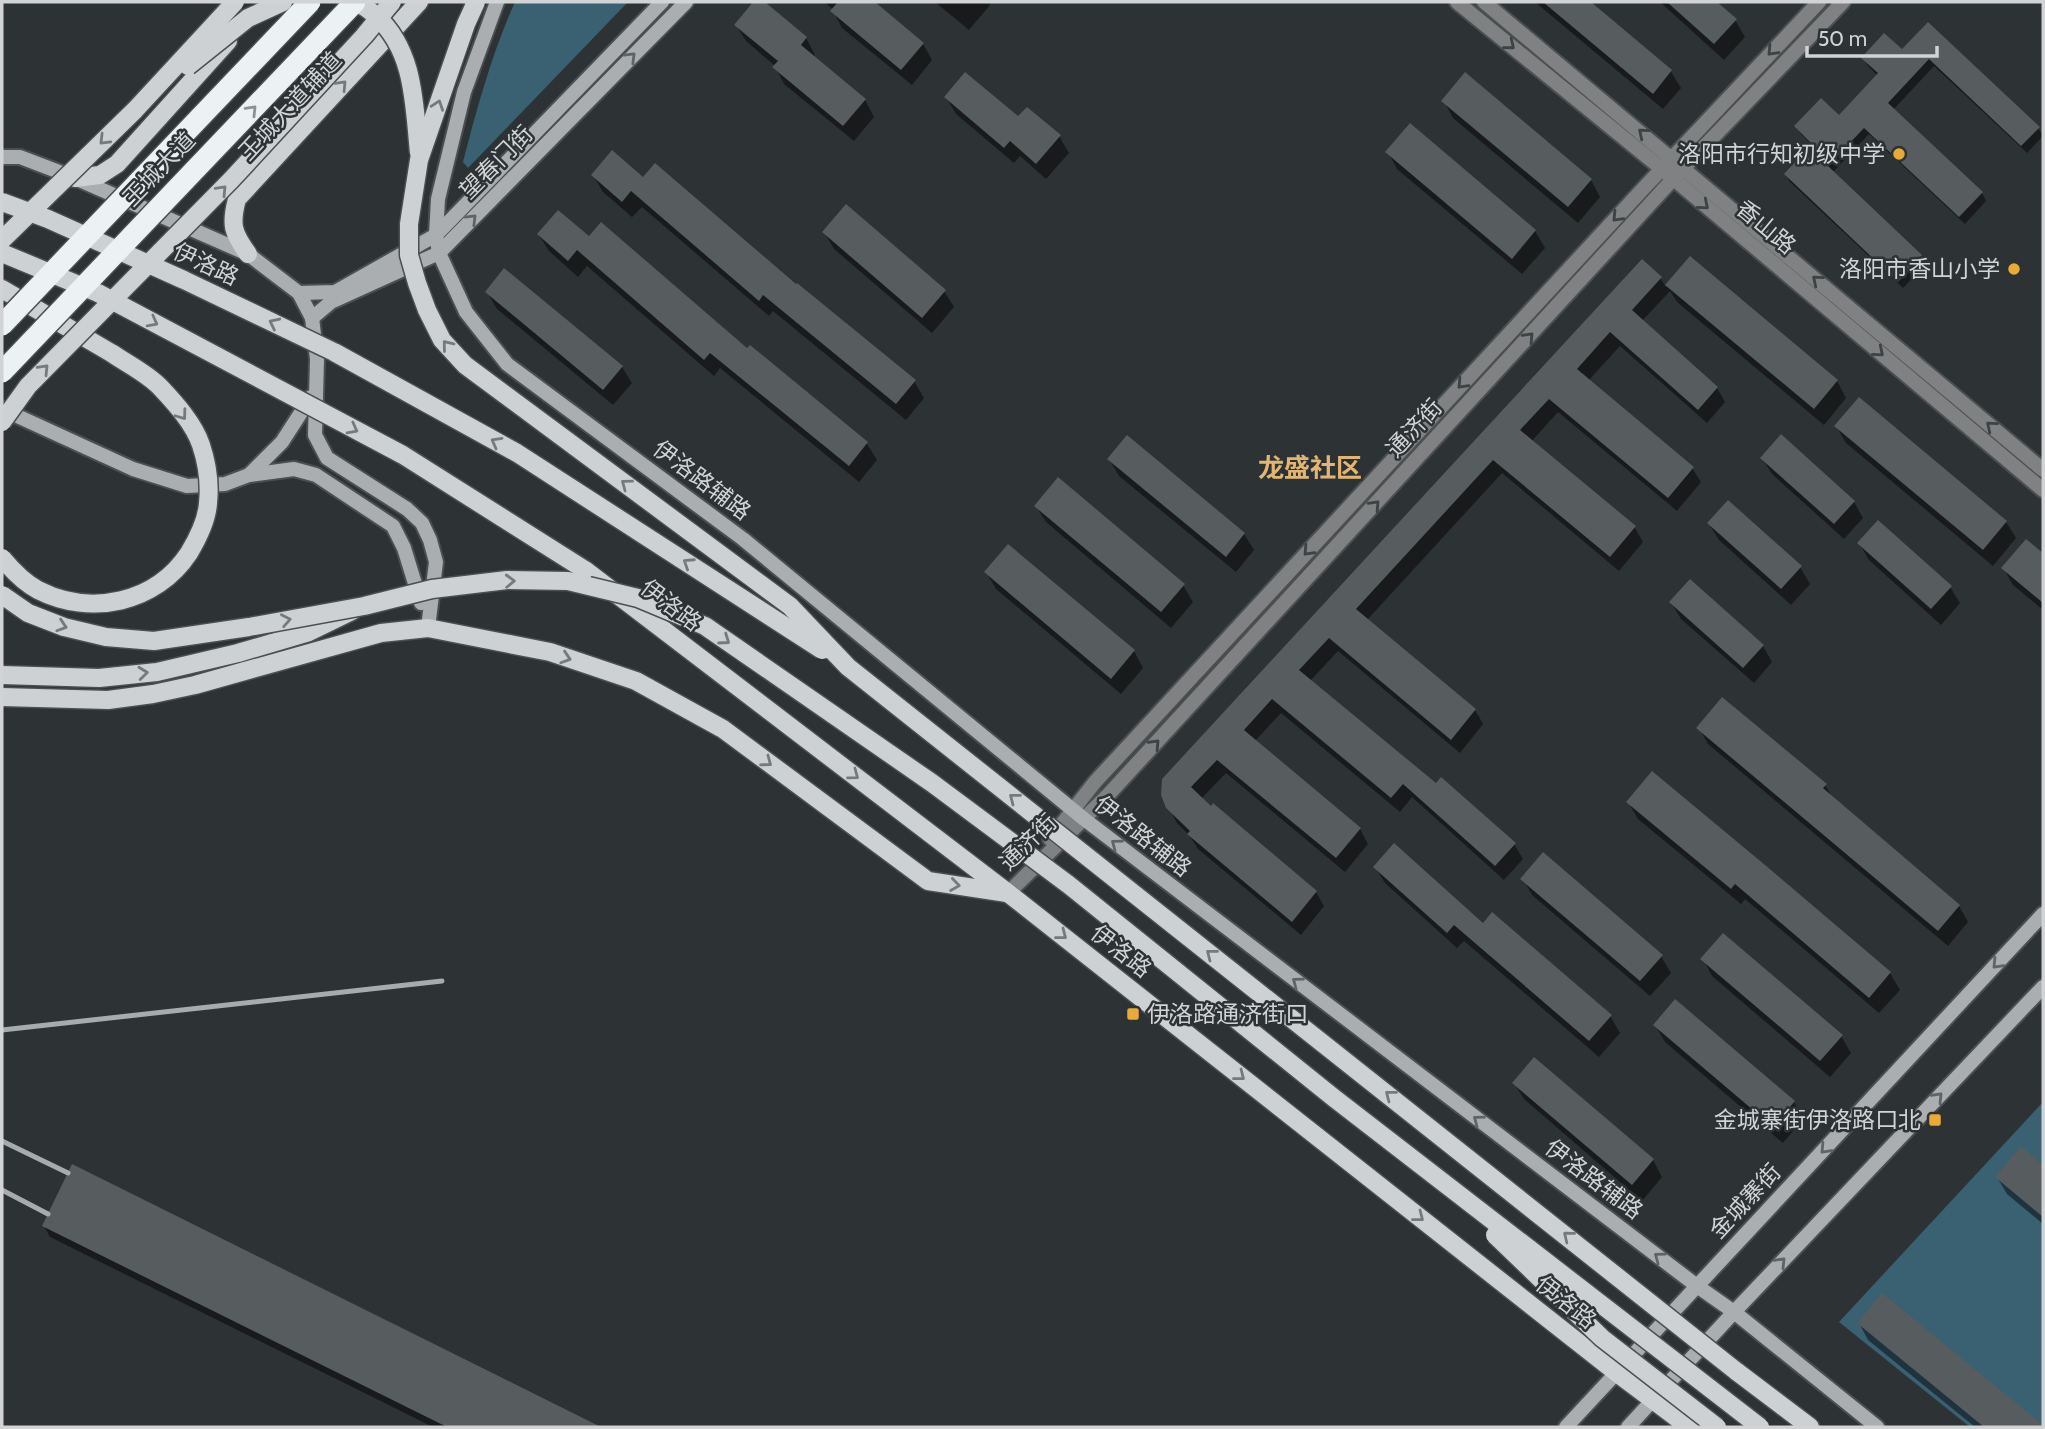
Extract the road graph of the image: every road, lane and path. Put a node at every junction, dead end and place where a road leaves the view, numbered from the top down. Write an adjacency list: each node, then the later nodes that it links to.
1 (235, 2): 16 (main road, bridge)
2 (263, 2): 24 (main road)
3 (283, 2): 16 (main road, bridge)
4 (310, 2): 36 (highway, 王城大道, bridge)
5 (354, 2): 21 (main road, bridge); 37 (highway, 王城大道, one-way to 5, bridge)
6 (392, 2): 40 (main road, one-way to 6, bridge)
7 (419, 2): 32 (main road, 王城大道辅道, one-way to 7)
8 (476, 2): 21 (main road, one-way to 8, bridge)
9 (497, 2): 28 (main road, 伊洛路辅路)
10 (662, 2): 28 (main road, 望春门街)
11 (686, 2): 30 (main road, 望春门街, one-way to 11)
12 (1457, 2): 23 (street, 香山路, one-way to 23)
13 (1484, 2): 20 (street, 香山路, one-way to 13)
14 (1819, 2): 20 (street, 通济街, one-way to 20)
15 (1843, 2): 22 (street, 通济街)
16 (135, 110): 26 (main road, one-way to 26, bridge)
17 (2, 150): 19 (main road)
18 (2, 157): 19 (main road)
19 (20, 157): 24 (main road)
20 (1672, 158): 22 (street, 香山路); 23 (street, 通济街)
21 (419, 160): 48 (main road, one-way to 21, bridge)
22 (1684, 168): 25 (street, 通济街); 41 (street, 香山路, one-way to 22)
23 (1662, 169): 25 (street, 香山路); 51 (street, 通济街, one-way to 51)
24 (75, 178): 32 (main road)
25 (1674, 179): 43 (street, 香山路, one-way to 43); 51 (street, 通济街, one-way to 25)
26 (48, 196): 29 (main road, bridge); 31 (main road, bridge)
27 (2, 202): 48 (main road, 伊洛路, one-way to 27, bridge)
28 (436, 235): 30 (main road, 伊洛路辅路); 34 (main road, 望春门街)
29 (2, 240)
30 (439, 253): 35 (main road, 望春门街); 51 (main road, 伊洛路辅路)
31 (2, 254): 52 (main road, 伊洛路, one-way to 52, bridge)
32 (248, 254): 34 (main road)
33 (2, 289): 44 (main road, one-way to 44, bridge)
34 (299, 293): 35 (main road)
35 (312, 318): 38 (main road)
36 (2, 325)
37 (2, 372)
38 (315, 390): 42 (main road); 47 (main road)
39 (2, 409): 42 (main road)
40 (2, 422)
41 (2043, 470)
42 (249, 475): 47 (main road)
43 (2043, 490)
44 (2, 558)
45 (2, 595): 46 (main road, one-way to 46, bridge)
46 (364, 606): 49 (main road, one-way to 46, bridge); 55 (main road, one-way to 55, bridge)
47 (428, 628): 50 (main road); 52 (main road, one-way to 52)
48 (848, 667): 65 (main road, one-way to 48, bridge)
49 (2, 675)
50 (2, 697)
51 (1078, 815): 52 (street, 通济街); 56 (main road, 伊洛路辅路, one-way to 51)
52 (1008, 893): 58 (main road, 伊洛路, one-way to 58)
53 (2043, 914): 56 (main road, 金城寨街, one-way to 56)
54 (2043, 986): 57 (main road, one-way to 54)
55 (1430, 1172): 63 (main road, bridge); 64 (main road, bridge)
56 (1697, 1286): 57 (main road, 伊洛路辅路); 58 (main road, 金城寨街)
57 (1734, 1312): 59 (main road); 66 (main road, 伊洛路辅路)
58 (1617, 1373): 59 (main road, 伊洛路); 60 (main road, 金城寨街)
59 (1654, 1399): 61 (main road); 62 (main road, 伊洛路)
60 (1566, 1427)
61 (1628, 1427)
62 (1689, 1427)
63 (1717, 1427)
64 (1759, 1427)
65 (1810, 1427)
66 (1877, 1427)

